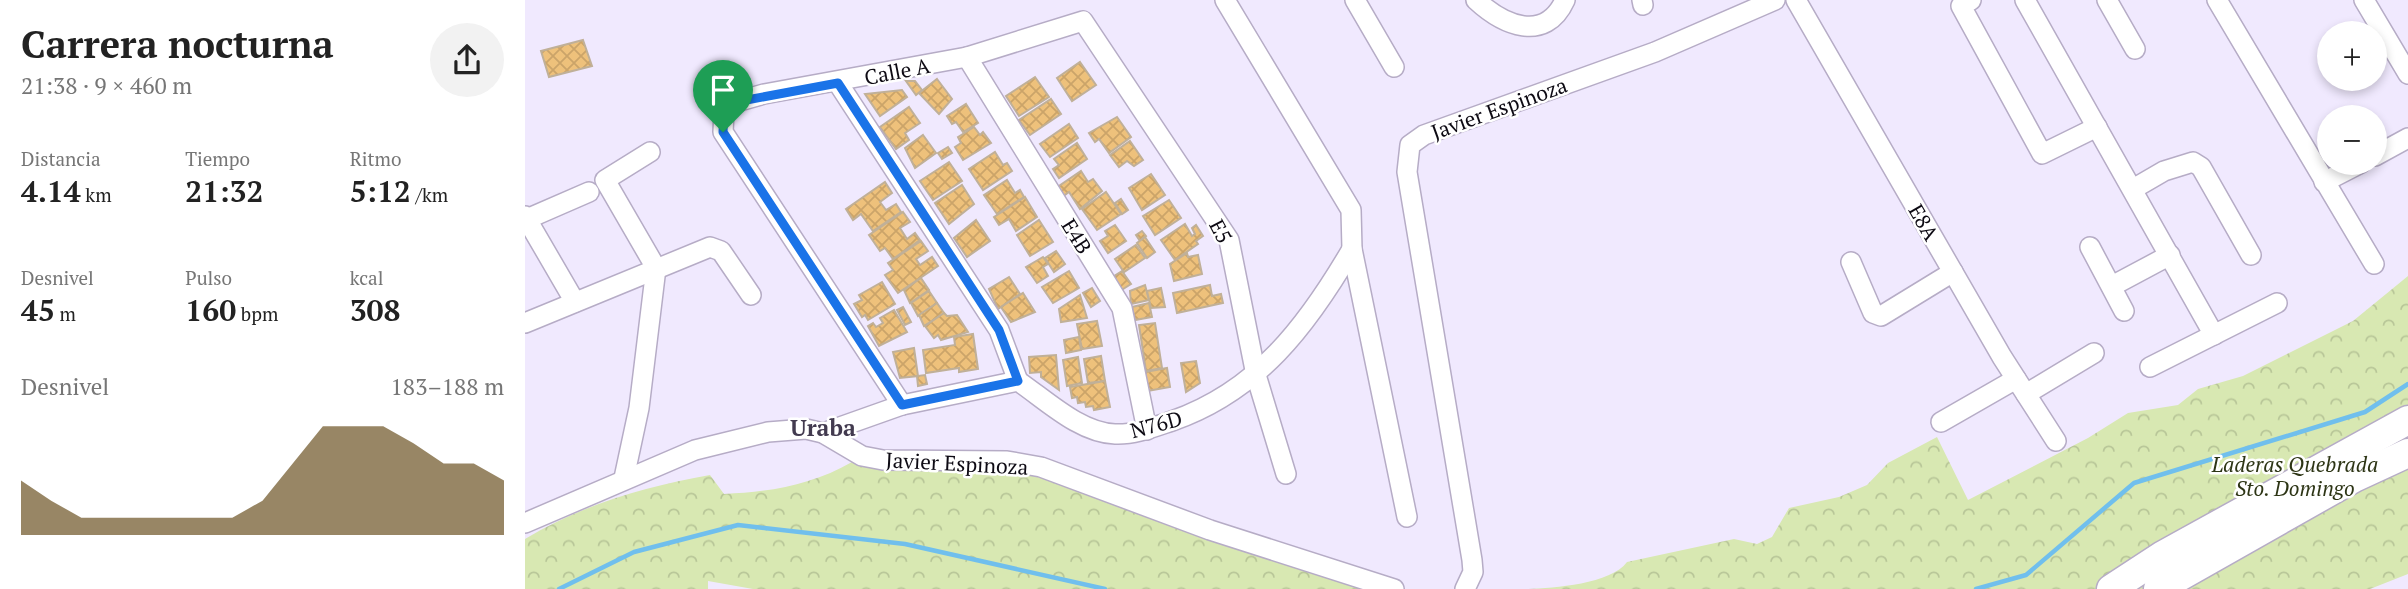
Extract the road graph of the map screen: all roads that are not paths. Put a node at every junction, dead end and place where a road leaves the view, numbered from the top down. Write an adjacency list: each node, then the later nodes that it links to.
1 (1225, 0): 28 (street)
2 (1355, 0): 15 (street)
3 (1476, 0): 4 (street)
4 (1566, 0)
5 (1775, 0): 59 (street, Javier Espinoza)
6 (1796, 0): 34 (street, E8A)
7 (1971, 0): 18 (street)
8 (2025, 0): 18 (street)
9 (2107, 0): 13 (street)
10 (2217, 0): 23 (street)
11 (2364, 0): 16 (street)
12 (1083, 20): 14 (street, Calle A); 44 (street, E5)
13 (2135, 50)
14 (967, 58): 17 (street, Calle A); 50 (street, E4B)
15 (1394, 67)
16 (2408, 74)
17 (838, 83): 45 (street); 47 (street, Calle A)
18 (2097, 127): 24 (street)
19 (2408, 138): 20 (street)
20 (2387, 149)
21 (650, 152): 33 (street)
22 (2338, 175): 23 (street)
23 (2324, 182): 32 (street)
24 (2133, 189): 29 (street); 30 (street)
25 (589, 192): 26 (street)
26 (526, 218): 37 (street)
27 (2090, 247): 35 (street)
28 (1352, 249): 44 (street, N76D); 56 (street)
29 (2251, 254)
30 (2170, 255): 35 (street); 41 (street)
31 (1851, 262): 34 (street)
32 (2374, 264)
33 (656, 268): 36 (street); 37 (street); 55 (street)
34 (1953, 272): 46 (street, E8A)
35 (2112, 286): 39 (street)
36 (751, 295)
37 (575, 302): 40 (street)
38 (2277, 303): 41 (street)
39 (2124, 311)
40 (525, 323)
41 (2214, 335): 43 (street)
42 (2094, 353): 46 (street)
43 (2150, 367)
44 (1256, 375): 50 (street, N76D); 54 (street, E5)
45 (1018, 381): 47 (street); 50 (street, N76D)
46 (2021, 386): 49 (street); 52 (street, E8A)
47 (902, 405): 51 (street)
48 (2408, 420): 60 (highway)
49 (1941, 422)
50 (1147, 430)
51 (823, 433): 55 (street, Javier Espinoza); 58 (street, Javier Espinoza)
52 (2056, 441)
53 (2408, 453): 61 (highway)
54 (1286, 474)
55 (624, 478): 57 (street, Javier Espinoza)
56 (1407, 517)
57 (525, 523)
58 (1394, 589)
59 (1465, 589)
60 (2111, 589)
61 (2158, 589)

